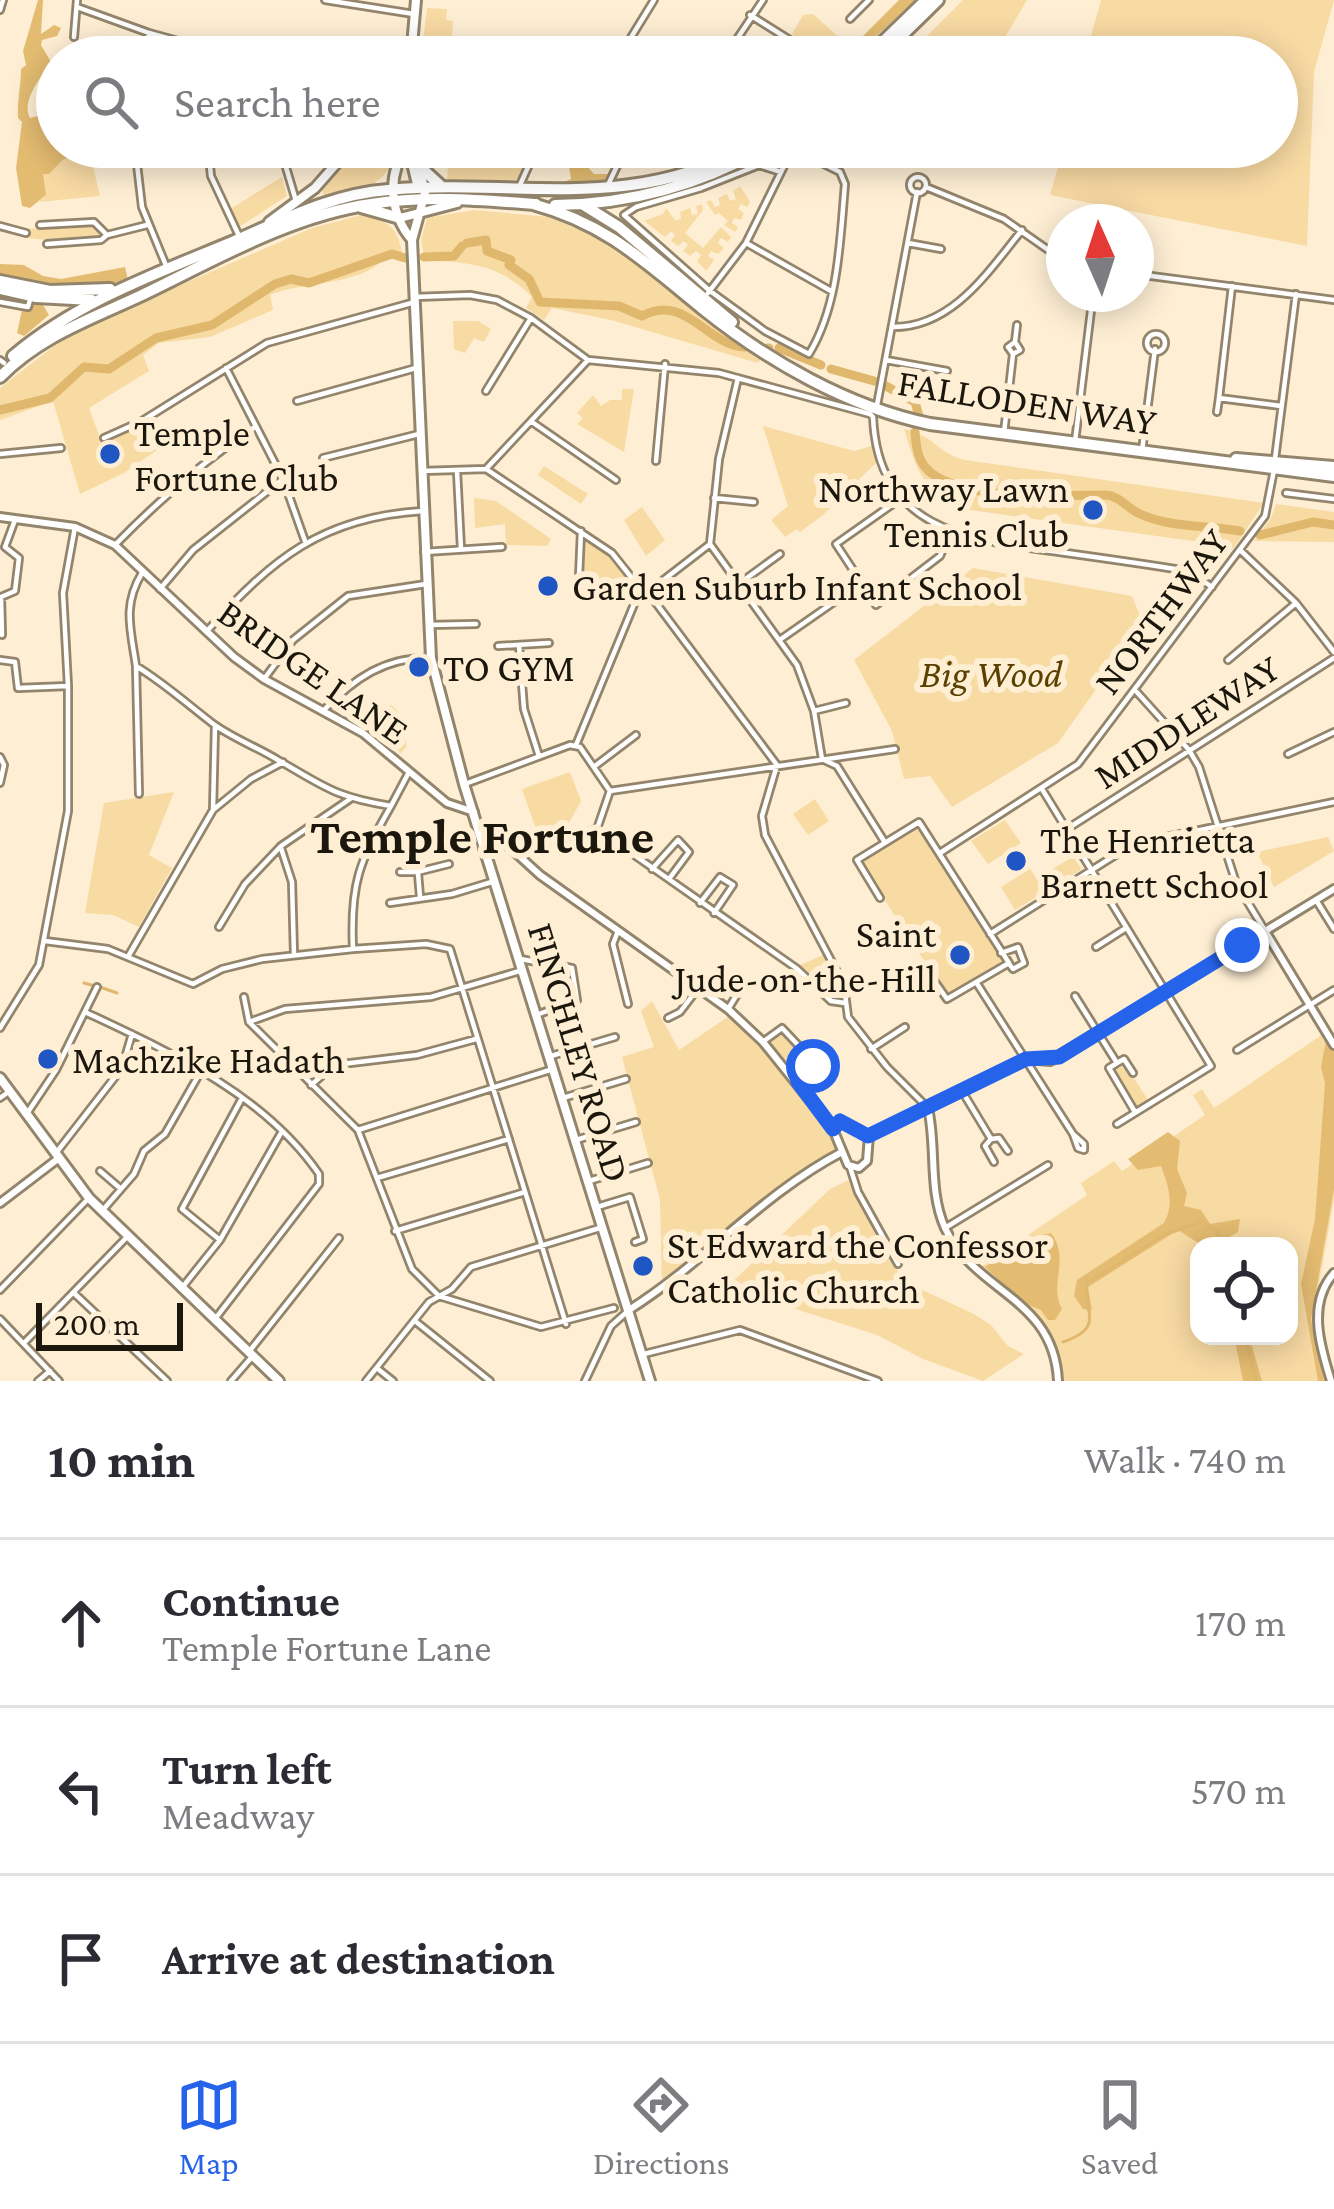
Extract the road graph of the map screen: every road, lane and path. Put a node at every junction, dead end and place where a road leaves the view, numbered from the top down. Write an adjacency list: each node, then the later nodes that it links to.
1 (3, 0): 10 (street)
2 (325, 0): 11 (street)
3 (416, 0): 11 (main road)
4 (654, 0): 19 (street)
5 (763, 0): 12 (street)
6 (869, 0): 13 (street)
7 (926, 0): 22 (highway)
8 (938, 0): 23 (highway)
9 (77, 3): 14 (street); 15 (street)
10 (0, 10)
11 (415, 14): 18 (main road)
12 (750, 15): 20 (street); 21 (street)
13 (850, 19)
14 (148, 33): 16 (street); 17 (street)
15 (74, 36)
16 (148, 36)
17 (157, 36)
18 (413, 36)
19 (632, 36)
20 (738, 36)
21 (784, 36)
22 (889, 36)
23 (901, 36)
24 (136, 168): 59 (street)
25 (210, 168): 65 (street)
26 (286, 168): 50 (street)
27 (333, 168): 40 (main road)
28 (399, 168): 48 (main road)
29 (415, 168): 45 (highway)
30 (528, 168): 41 (street)
31 (616, 168): 39 (street)
32 (703, 168): 46 (highway)
33 (723, 168): 46 (highway)
34 (751, 168): 57 (street)
35 (768, 168): 38 (street)
36 (783, 168): 38 (street)
37 (827, 168): 77 (street)
38 (781, 172): 67 (street)
39 (613, 173): 44 (street); 46 (street)
40 (315, 188): 50 (main road); 51 (highway)
41 (519, 188): 43 (highway); 44 (highway)
42 (926, 188): 47 (street); 47 (street); 62 (street)
43 (496, 190): 45 (highway); 53 (highway, FALLODEN WAY)
44 (605, 190): 46 (highway)
45 (423, 191): 48 (highway); 49 (highway); 55 (main road, FINCHLEY ROAD)
46 (627, 193): 53 (highway); 57 (highway)
47 (917, 193): 68 (street)
48 (393, 195): 51 (highway); 54 (highway); 56 (main road, FINCHLEY ROAD)
49 (476, 200): 52 (highway); 55 (main road)
50 (296, 201): 61 (main road)
51 (327, 202): 61 (highway)
52 (533, 204): 53 (highway); 80 (highway, FALLODEN WAY)
53 (581, 204): 57 (highway, FALLODEN WAY)
54 (358, 206): 56 (highway); 72 (highway)
55 (422, 214): 56 (main road); 66 (main road, FINCHLEY ROAD)
56 (394, 217): 66 (main road, FINCHLEY ROAD)
57 (621, 221): 80 (highway, FALLODEN WAY)
58 (40, 225): 64 (street)
59 (147, 225): 64 (street); 72 (street)
60 (0, 226): 63 (street)
61 (258, 230): 65 (highway)
62 (1022, 230): 70 (street); 90 (street)
63 (26, 233)
64 (107, 235): 69 (street)
65 (240, 238): 72 (highway)
66 (412, 240): 83 (main road, FINCHLEY ROAD)
67 (746, 243): 77 (street); 80 (street)
68 (908, 243): 71 (street); 90 (street)
69 (47, 244)
70 (1046, 248)
71 (941, 250)
72 (168, 274): 76 (highway); 82 (highway); 101 (highway)
73 (1154, 276): 75 (street)
74 (0, 285): 76 (highway); 79 (highway)
75 (1232, 286): 78 (street); 105 (street)
76 (119, 288): 82 (highway)
77 (831, 291): 80 (street)
78 (1296, 294): 84 (street); 108 (street, NORTHWAY)
79 (32, 296): 81 (highway); 85 (street)
80 (704, 297): 103 (highway, FALLODEN WAY)
81 (56, 298): 82 (highway); 89 (highway)
82 (98, 300): 89 (highway)
83 (415, 300): 87 (street); 98 (street); 99 (main road, FINCHLEY ROAD)
84 (1334, 300)
85 (0, 302)
86 (1092, 312): 116 (street)
87 (531, 318): 92 (street); 104 (street)
88 (1017, 325): 113 (street)
89 (51, 327): 95 (highway)
90 (892, 327): 94 (street)
91 (1155, 349): 118 (street)
92 (579, 356): 93 (street); 97 (street)
93 (588, 359): 96 (street); 97 (street)
94 (886, 360): 100 (street); 109 (street)
95 (2, 363)
96 (664, 364): 102 (street); 121 (street)
97 (578, 366): 111 (street)
98 (226, 368): 112 (street); 115 (street)
99 (416, 368): 107 (street); 114 (main road, FINCHLEY ROAD)
100 (947, 371)
101 (0, 377)
102 (738, 378): 106 (street); 131 (street)
103 (821, 384): 106 (street); 109 (highway, FALLODEN WAY)
104 (486, 391)
105 (1219, 398): 108 (street); 110 (street)
106 (814, 400): 109 (street)
107 (297, 401)
108 (1282, 406): 122 (street, NORTHWAY)
109 (875, 412): 113 (highway, FALLODEN WAY); 132 (street)
110 (1216, 412)
111 (532, 422): 124 (street); 129 (street)
112 (255, 428): 128 (street); 143 (street)
113 (1004, 433): 116 (highway, FALLODEN WAY)
114 (419, 434): 120 (street); 126 (main road, FINCHLEY ROAD)
115 (104, 438)
116 (1075, 442): 118 (highway, FALLODEN WAY)
117 (61, 448): 119 (street)
118 (1142, 451): 122 (highway, FALLODEN WAY)
119 (0, 454)
120 (323, 458)
121 (656, 461)
122 (1274, 465): 123 (highway, FALLODEN WAY); 127 (highway, FALLODEN WAY); 130 (street, NORTHWAY)
123 (1334, 467)
124 (486, 469): 125 (street); 139 (street)
125 (457, 470): 126 (street); 145 (street)
126 (421, 472): 135 (main road, FINCHLEY ROAD)
127 (1334, 476)
128 (283, 479): 141 (street); 154 (street)
129 (616, 480)
130 (1279, 492): 133 (street); 146 (street, NORTHWAY)
131 (714, 498): 134 (street); 142 (street)
132 (901, 498): 140 (street); 150 (street)
133 (1334, 499)
134 (754, 502)
135 (423, 511): 141 (street); 147 (main road, FINCHLEY ROAD)
136 (0, 517): 137 (street, BRIDGE LANE)
137 (15, 520): 138 (street, BRIDGE LANE); 156 (street)
138 (75, 527): 143 (street, BRIDGE LANE); 173 (street)
139 (581, 531): 155 (street); 157 (street)
140 (950, 533): 150 (street); 153 (street)
141 (305, 541): 161 (street)
142 (710, 544): 152 (street); 155 (street)
143 (115, 545): 149 (street, BRIDGE LANE)
144 (502, 547): 145 (street)
145 (461, 549): 147 (street)
146 (1240, 550): 153 (street, NORTHWAY); 158 (street)
147 (424, 552): 151 (main road, FINCHLEY ROAD)
148 (779, 554): 152 (street)
149 (142, 573): 154 (street, BRIDGE LANE); 171 (street)
150 (861, 583): 163 (street)
151 (426, 584): 160 (main road, FINCHLEY ROAD); 172 (street)
152 (740, 584): 163 (street)
153 (1212, 587): 174 (street, NORTHWAY)
154 (160, 589): 161 (street, BRIDGE LANE)
155 (646, 592): 157 (street); 189 (street)
156 (0, 597): 162 (street)
157 (635, 602): 181 (street)
158 (1296, 603): 167 (street); 170 (street)
159 (476, 624): 160 (street)
160 (429, 625): 168 (main road, FINCHLEY ROAD)
161 (207, 631): 172 (street, BRIDGE LANE)
162 (2, 635)
163 (781, 639): 177 (street)
164 (549, 643): 165 (street)
165 (519, 645): 166 (street); 186 (street)
166 (497, 646)
167 (1334, 655): 183 (street, MIDDLEWAY)
168 (431, 658): 176 (street); 193 (main road, FINCHLEY ROAD)
169 (0, 660): 173 (street)
170 (1228, 660)
171 (136, 666): 178 (street); 196 (street)
172 (264, 680): 176 (street, BRIDGE LANE)
173 (68, 686): 230 (street)
174 (1135, 690): 183 (street); 194 (street, NORTHWAY)
175 (846, 703): 177 (street)
176 (323, 711): 191 (street, BRIDGE LANE)
177 (814, 711): 187 (street)
178 (215, 725): 188 (street); 200 (street)
179 (1334, 731): 184 (street)
180 (636, 735): 190 (street)
181 (576, 745): 186 (street); 190 (street)
182 (895, 749): 187 (street)
183 (1190, 750): 202 (street); 204 (street, MIDDLEWAY)
184 (1288, 754)
185 (0, 757): 192 (street)
186 (539, 757): 193 (street)
187 (822, 759): 189 (street); 207 (street)
188 (283, 763): 197 (street); 200 (street)
189 (777, 765): 195 (street); 249 (street)
190 (595, 766): 195 (street)
191 (410, 772): 199 (street); 201 (street, BRIDGE LANE)
192 (0, 783)
193 (464, 784): 201 (main road, FINCHLEY ROAD)
194 (1042, 789): 204 (street); 209 (street, NORTHWAY)
195 (610, 791): 203 (street)
196 (139, 794)
197 (350, 800): 199 (street); 208 (street)
198 (1334, 802): 202 (street)
199 (391, 806): 232 (street)
200 (213, 810): 235 (street)
201 (473, 812): 205 (main road, FINCHLEY ROAD)
202 (1220, 826): 212 (street); 228 (street)
203 (597, 829): 206 (street); 211 (street)
204 (1067, 829): 212 (street)
205 (482, 835): 215 (main road, FINCHLEY ROAD); 227 (street)
206 (567, 838)
207 (884, 841): 209 (street); 219 (street)
208 (280, 846): 224 (street); 234 (street)
209 (940, 853): 229 (street)
210 (449, 863): 214 (street)
211 (652, 869): 216 (street); 216 (street)
212 (1090, 870): 225 (street); 229 (street)
213 (400, 872): 214 (street)
214 (418, 872): 218 (street)
215 (497, 880): 218 (street); 236 (main road, FINCHLEY ROAD)
216 (669, 880): 222 (street)
217 (1334, 889): 220 (street)
218 (420, 897): 221 (street)
219 (880, 898)
220 (1316, 900): 226 (street); 228 (street)
221 (390, 903)
222 (700, 903): 223 (street); 223 (street)
223 (714, 913): 249 (street)
224 (219, 927)
225 (1126, 928): 231 (street); 245 (street)
226 (1334, 929)
227 (618, 931): 243 (street); 248 (street)
228 (1265, 931): 245 (street); 250 (street)
229 (990, 934): 233 (street)
230 (45, 941): 235 (street); 257 (street)
231 (1096, 947)
232 (352, 950): 234 (street); 242 (street)
233 (1001, 953): 237 (street); 237 (street)
234 (294, 955): 235 (street)
235 (128, 957)
236 (520, 959): 238 (main road, FINCHLEY ROAD); 253 (street)
237 (1009, 963): 240 (street)
238 (524, 970): 242 (street); 253 (main road, FINCHLEY ROAD)
239 (935, 982): 240 (street)
240 (976, 982): 267 (street)
241 (97, 987): 252 (street)
242 (462, 988): 255 (street); 261 (street)
243 (700, 988): 251 (street); 251 (street); 254 (street)
244 (1334, 990): 250 (street)
245 (1166, 992): 259 (street); 284 (street)
246 (1075, 996): 259 (street)
247 (244, 998): 255 (street)
248 (628, 1004)
249 (845, 1004): 264 (street)
250 (1310, 1005): 263 (street); 265 (street)
251 (728, 1009): 262 (street)
252 (85, 1012): 258 (street); 283 (street)
253 (537, 1014): 266 (main road, FINCHLEY ROAD)
254 (668, 1018)
255 (249, 1022): 275 (street)
256 (905, 1027): 264 (street)
257 (0, 1028)
258 (133, 1034): 270 (street); 297 (street)
259 (1099, 1034): 267 (street); 268 (street)
260 (615, 1037): 266 (street)
261 (477, 1039): 275 (street); 276 (street)
262 (763, 1042): 274 (street); 274 (street)
263 (1334, 1045)
264 (871, 1048): 282 (street)
265 (1237, 1050)
266 (550, 1056): 269 (main road, FINCHLEY ROAD)
267 (1026, 1059): 278 (street); 290 (street)
268 (1117, 1063): 271 (street); 284 (street)
269 (554, 1069): 276 (street); 281 (main road, FINCHLEY ROAD)
270 (201, 1070): 280 (street); 305 (street)
271 (1133, 1073)
272 (0, 1078): 277 (main road)
273 (626, 1079): 281 (street)
274 (798, 1082): 287 (street)
275 (311, 1085): 288 (street)
276 (493, 1088): 288 (street); 292 (street)
277 (10, 1091): 279 (street); 283 (main road)
278 (962, 1091): 282 (street); 293 (street)
279 (0, 1098)
280 (242, 1098): 289 (street); 316 (street)
281 (563, 1098): 294 (main road, FINCHLEY ROAD)
282 (928, 1108): 291 (street); 312 (street)
283 (28, 1112): 297 (main road)
284 (1135, 1112): 286 (street)
285 (636, 1122): 294 (street)
286 (1117, 1124)
287 (833, 1129): 291 (street); 296 (street)
288 (358, 1130): 303 (street)
289 (282, 1132): 316 (street); 328 (street)
290 (1073, 1134)
291 (868, 1136): 301 (street)
292 (508, 1139): 303 (street); 306 (street)
293 (991, 1139): 295 (street); 298 (street)
294 (576, 1140): 304 (main road, FINCHLEY ROAD)
295 (1008, 1151)
296 (842, 1152): 301 (street); 326 (street)
297 (57, 1155): 307 (main road); 308 (street)
298 (994, 1162)
299 (648, 1163): 304 (street)
300 (1048, 1165): 312 (street)
301 (850, 1167): 319 (street)
302 (100, 1171): 305 (street)
303 (377, 1178): 313 (street)
304 (589, 1181): 309 (main road, FINCHLEY ROAD)
305 (121, 1189): 310 (street)
306 (525, 1192): 313 (street); 318 (street)
307 (89, 1198): 310 (main road); 322 (street)
308 (0, 1203)
309 (597, 1207): 311 (main road, FINCHLEY ROAD); 317 (street)
310 (102, 1211): 314 (main road)
311 (603, 1228): 318 (street); 326 (main road, FINCHLEY ROAD)
312 (945, 1228): 349 (street)
313 (395, 1231): 324 (street)
314 (128, 1236): 321 (main road); 323 (street)
315 (339, 1238): 333 (street)
316 (220, 1240): 321 (street)
317 (634, 1242)
318 (541, 1247): 324 (street); 330 (street)
319 (898, 1264)
320 (1334, 1273): 335 (street)
321 (181, 1289): 328 (main road)
322 (0, 1290)
323 (75, 1294): 331 (street); 340 (street)
324 (439, 1295): 329 (street); 330 (street)
325 (614, 1308): 330 (street)
326 (628, 1310): 332 (main road, FINCHLEY ROAD); 346 (street)
327 (0, 1320): 331 (street)
328 (213, 1320): 333 (main road)
329 (414, 1321): 336 (street); 345 (street)
330 (566, 1324)
331 (24, 1343): 337 (street)
332 (642, 1354): 347 (main road, FINCHLEY ROAD); 348 (street)
333 (250, 1355): 341 (street); 342 (main road)
334 (1334, 1356): 335 (street)
335 (1324, 1359): 350 (street)
336 (376, 1368): 343 (street); 344 (street)
337 (50, 1371): 338 (street); 339 (street)
338 (38, 1381)
339 (59, 1381)
340 (167, 1381)
341 (231, 1381)
342 (279, 1381)
343 (366, 1381)
344 (393, 1381)
345 (490, 1381)
346 (585, 1381)
347 (650, 1381)
348 (878, 1381)
349 (1058, 1381)
350 (1331, 1381)

